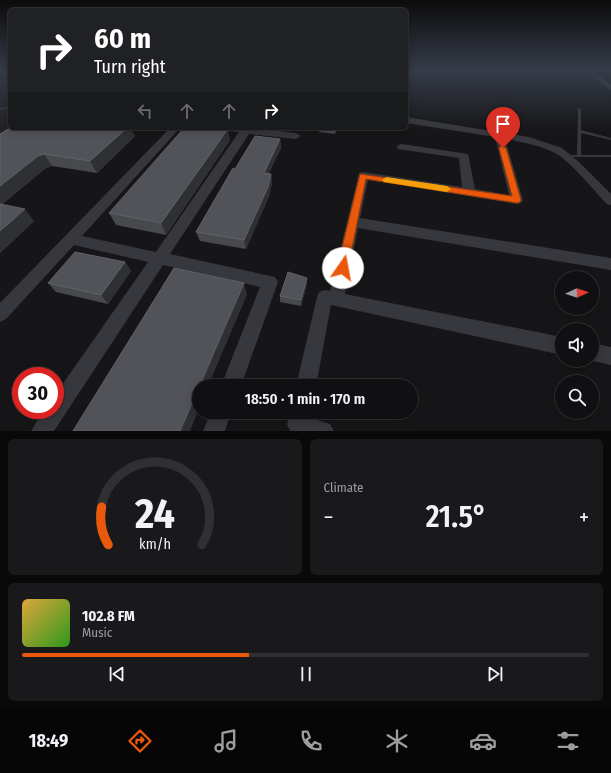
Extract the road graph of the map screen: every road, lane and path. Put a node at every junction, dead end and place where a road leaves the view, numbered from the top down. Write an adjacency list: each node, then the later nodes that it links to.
1 (579, 109): 5 (lane)
2 (408, 120): 6 (street)
3 (173, 130): 16 (street)
4 (246, 130): 7 (street); 17 (street)
5 (579, 131): 8 (lane); 11 (lane)
6 (499, 135): 10 (street); 13 (street)
7 (296, 136)
8 (611, 139)
9 (402, 147): 13 (street)
10 (565, 156): 11 (lane); 14 (street)
11 (579, 156): 12 (lane)
12 (611, 156)
13 (469, 193): 15 (street)
14 (611, 201)
15 (352, 222): 18 (street); 19 (street)
16 (70, 239): 17 (street); 20 (street)
17 (160, 258): 24 (street); 28 (street)
18 (611, 264)
19 (336, 300): 21 (street); 25 (street)
20 (0, 314)
21 (555, 345)
22 (599, 353): 23 (street)
23 (611, 356)
24 (234, 379)
25 (307, 379)
26 (218, 419): 29 (street)
27 (298, 422): 30 (street)
28 (42, 431)
29 (214, 431)
30 (324, 431)

